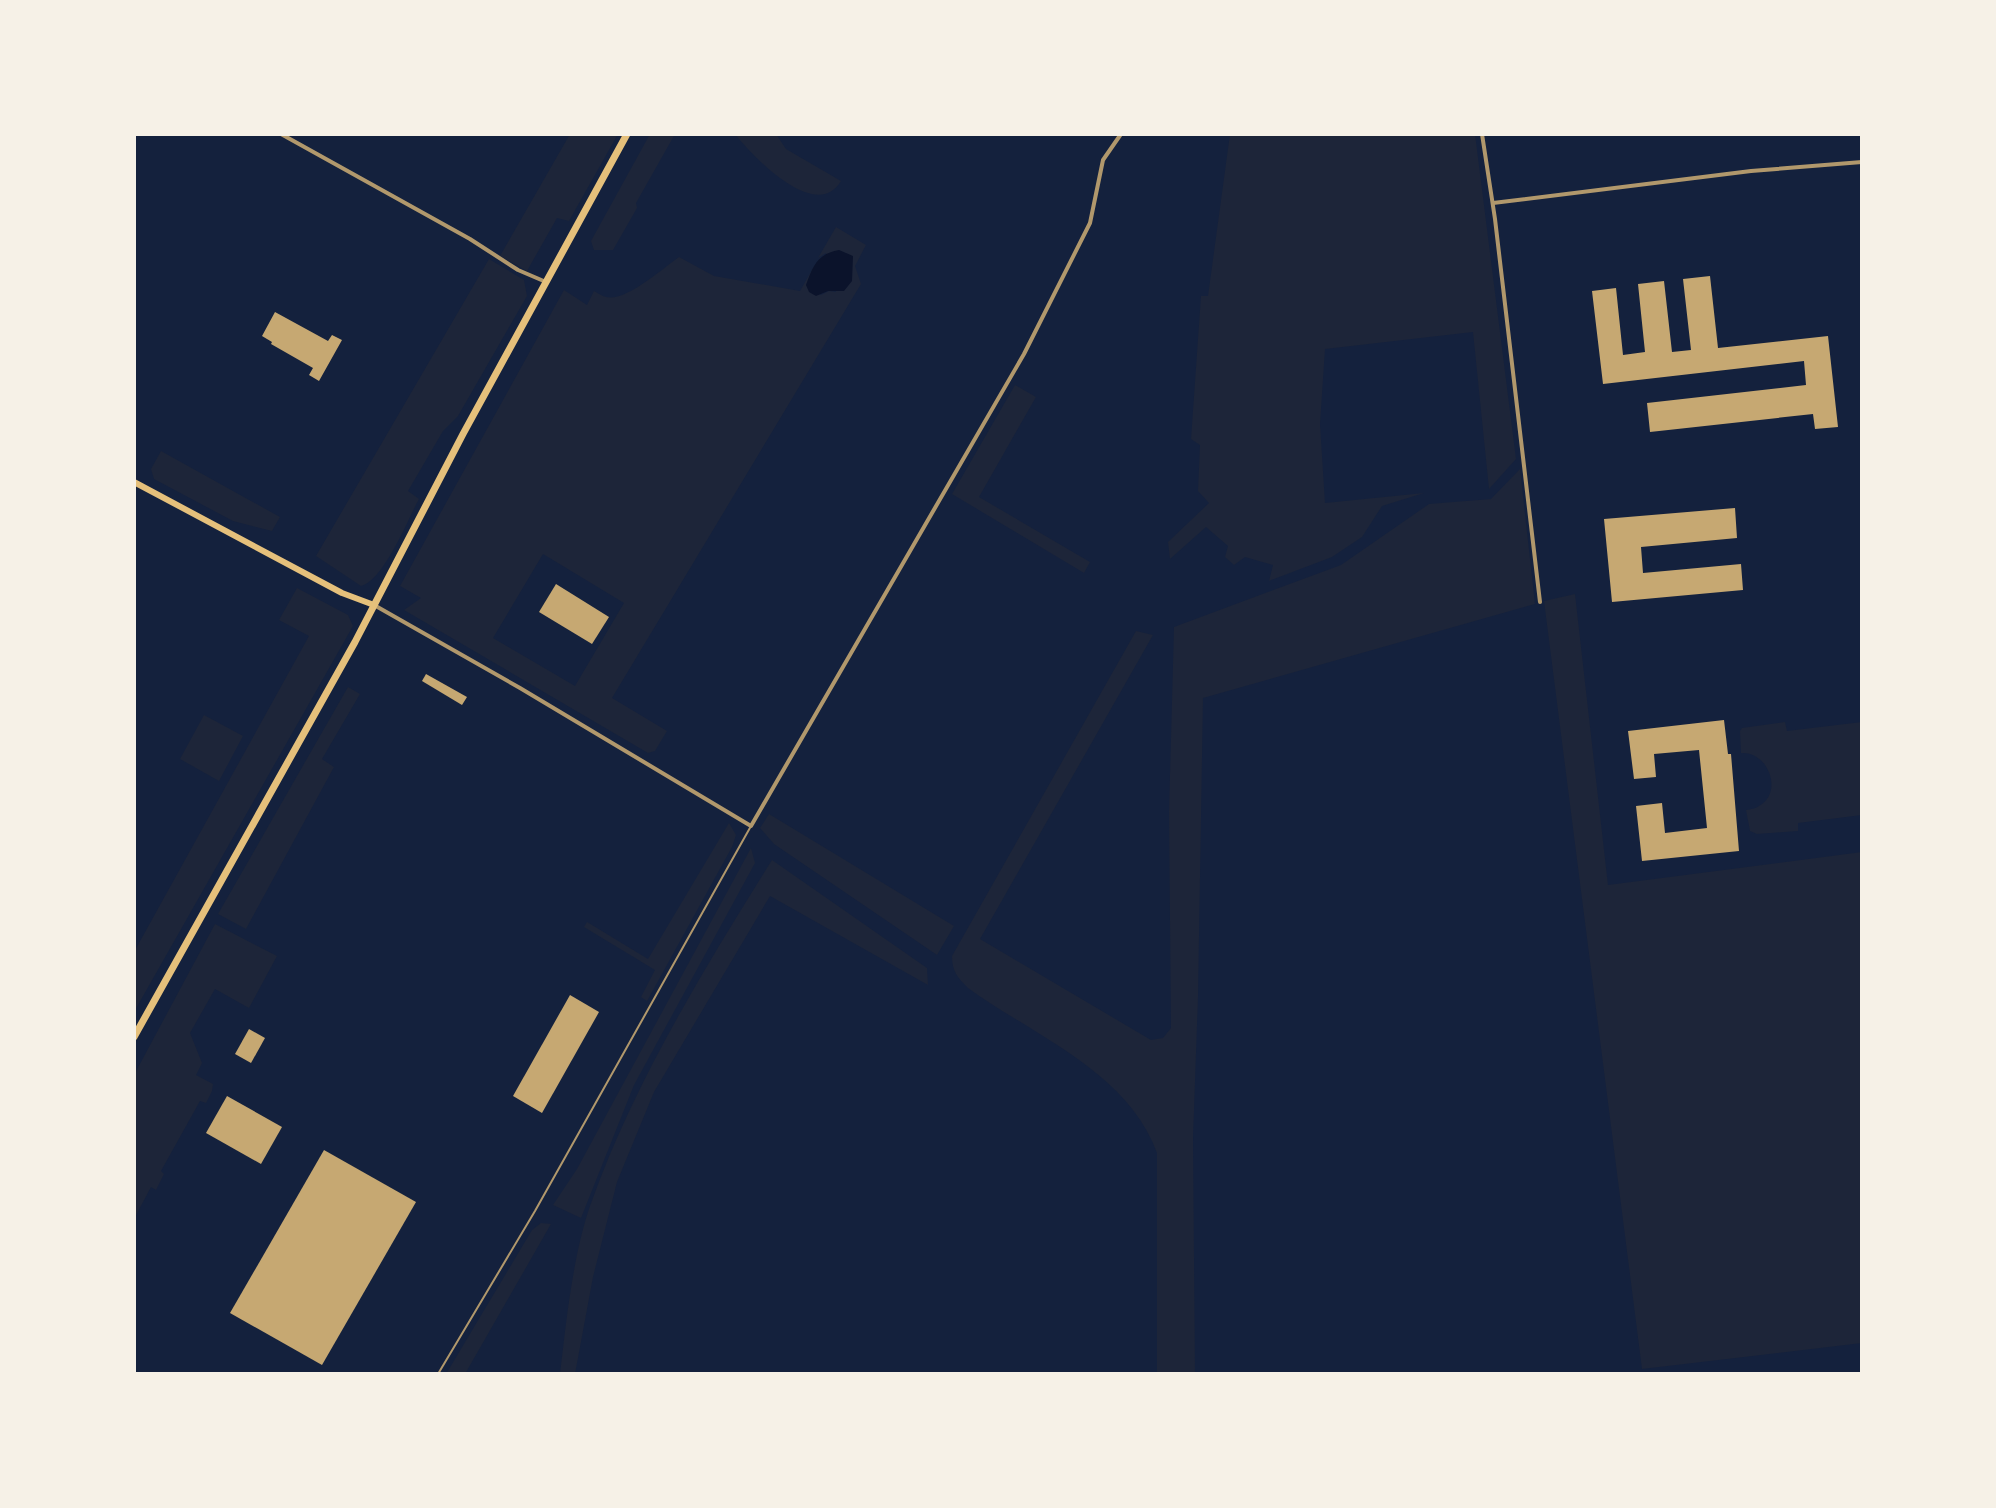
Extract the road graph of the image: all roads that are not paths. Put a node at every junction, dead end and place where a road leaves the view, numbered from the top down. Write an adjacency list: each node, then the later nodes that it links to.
1 (281, 134): 7 (street)
2 (627, 134): 7 (highway)
3 (1121, 134): 11 (street)
4 (1482, 134): 6 (street)
5 (1862, 162): 6 (street)
6 (1493, 203): 9 (street)
7 (546, 282): 10 (highway)
8 (134, 482): 10 (main road)
9 (1540, 602)
10 (374, 605): 11 (street); 12 (highway)
11 (751, 826): 13 (lane)
12 (134, 1037)
13 (438, 1374)

